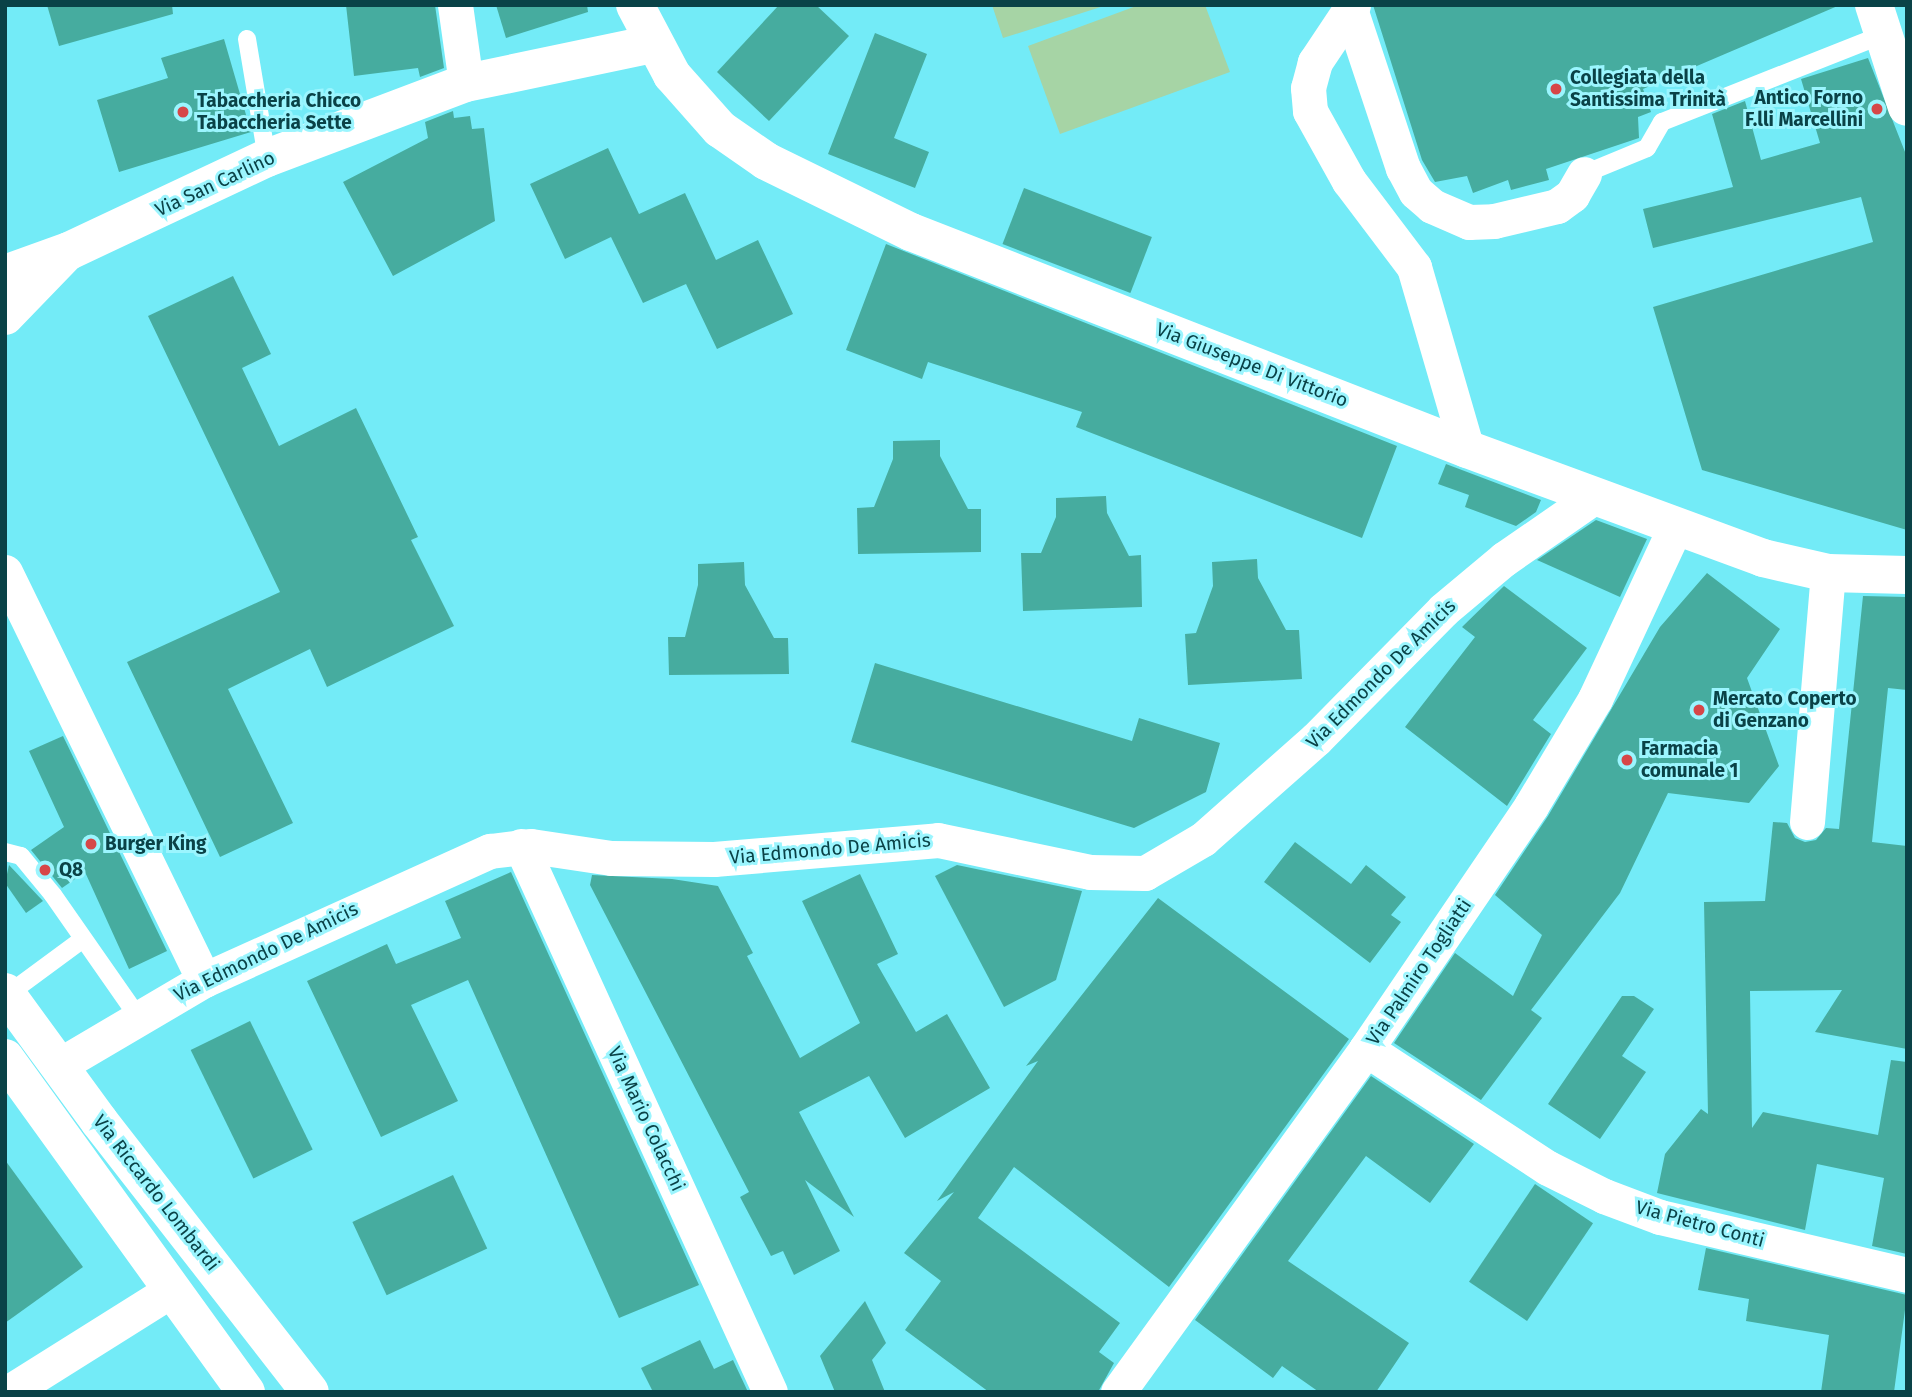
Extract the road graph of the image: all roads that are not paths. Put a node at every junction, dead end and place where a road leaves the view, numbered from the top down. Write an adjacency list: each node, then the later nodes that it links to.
1 (455, 5): 7 (street)
2 (635, 5): 6 (street, Via Giuseppe Di Vittorio)
3 (1351, 7): 10 (street); 14 (street)
4 (1879, 20): 8 (street); 10 (lane)
5 (247, 39): 9 (lane)
6 (653, 44): 7 (street, Via San Carlino); 14 (street, Via Giuseppe Di Vittorio)
7 (466, 83): 9 (street, Via San Carlino)
8 (1907, 107)
9 (267, 159): 11 (street, Via San Carlino)
10 (1584, 174)
11 (69, 251): 12 (street, Via San Carlino); 13 (street)
12 (5, 274)
13 (5, 317)
14 (1467, 449): 15 (street, Via Giuseppe Di Vittorio)
15 (1595, 496): 16 (street, Via Giuseppe Di Vittorio); 21 (street, Via Edmondo De Amicis)
16 (1676, 525): 18 (street, Via Giuseppe Di Vittorio); 27 (street, Via Palmiro Togliatti)
17 (5, 572): 24 (street)
18 (1828, 573): 19 (street, Via Giuseppe Di Vittorio); 20 (street)
19 (1907, 575)
20 (1807, 822)
21 (521, 846): 24 (street, Via Edmondo De Amicis); 35 (street, Via Mario Colacchi)
22 (5, 852): 23 (lane)
23 (83, 939): 25 (lane); 26 (lane)
24 (204, 980): 26 (street, Via Edmondo De Amicis)
25 (6, 994): 29 (street, Via Riccardo Lombardi)
26 (138, 1017): 29 (street, Via Edmondo De Amicis)
27 (1366, 1049): 30 (street, Via Pietro Conti); 36 (street, Via Palmiro Togliatti)
28 (5, 1058): 31 (street)
29 (58, 1066): 34 (street, Via Riccardo Lombardi)
30 (1907, 1275)
31 (170, 1291): 32 (street); 33 (street)
32 (9, 1392)
33 (246, 1392)
34 (310, 1392)
35 (770, 1392)
36 (1118, 1392)

